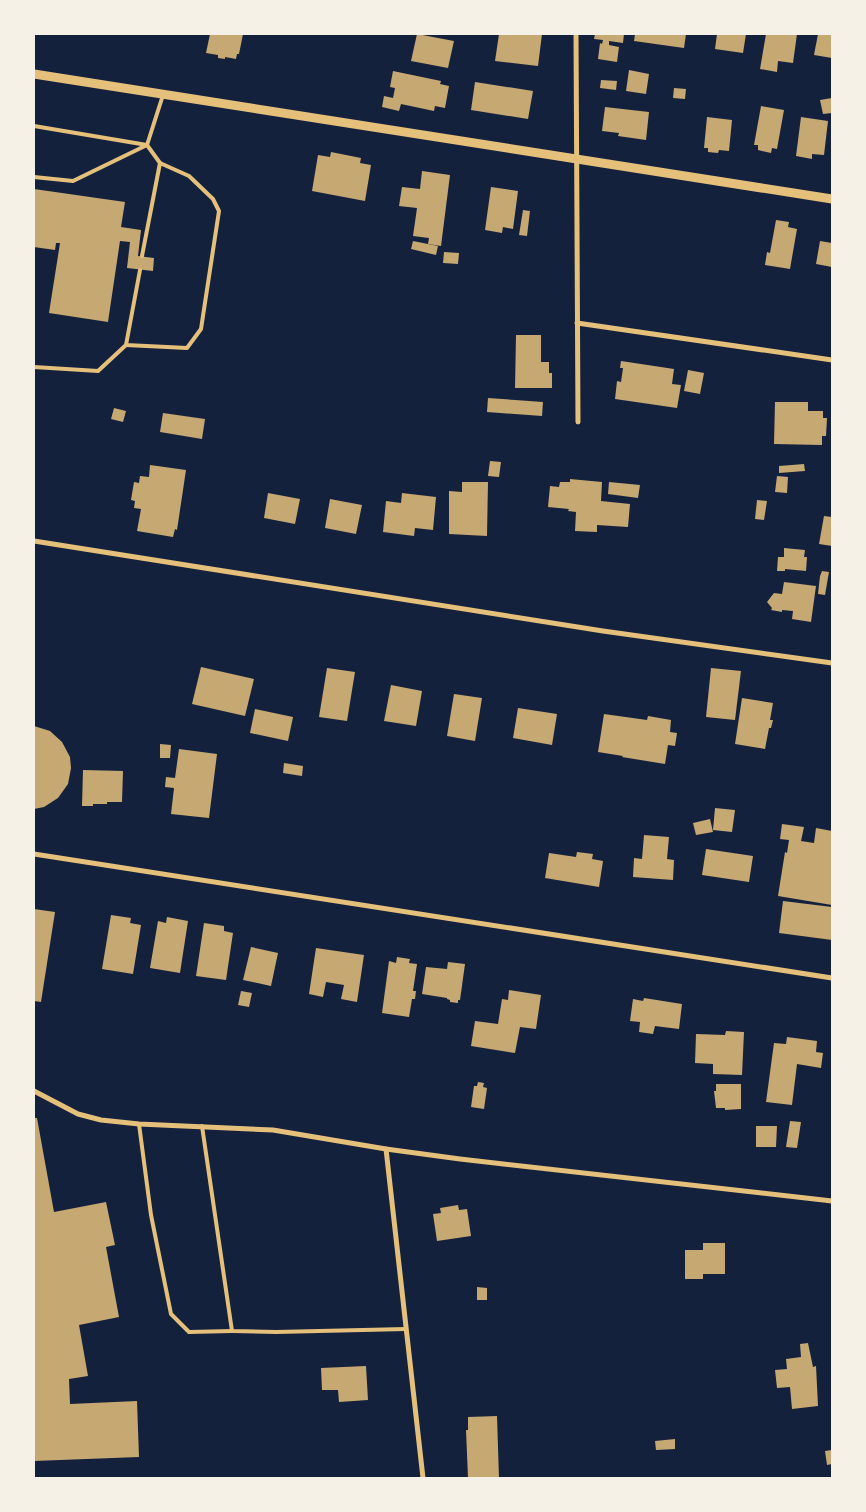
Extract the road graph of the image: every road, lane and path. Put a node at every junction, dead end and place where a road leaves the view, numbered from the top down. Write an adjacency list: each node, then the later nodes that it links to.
1 (576, 34): 6 (street)
2 (34, 74): 3 (street)
3 (163, 95): 5 (lane); 6 (street)
4 (34, 126): 5 (lane)
5 (147, 145): 7 (lane); 8 (lane)
6 (577, 159): 9 (street); 12 (street)
7 (160, 163): 10 (lane); 13 (lane)
8 (34, 177)
9 (832, 199)
10 (142, 256)
11 (140, 270): 13 (lane)
12 (577, 323): 14 (street); 16 (street)
13 (126, 345): 15 (lane)
14 (832, 360)
15 (34, 367)
16 (578, 422)
17 (34, 541): 18 (street)
18 (832, 663)
19 (34, 854): 20 (street)
20 (832, 978)
21 (34, 1090): 22 (street)
22 (138, 1124): 23 (street); 27 (lane)
23 (202, 1126): 24 (street); 27 (lane)
24 (386, 1149): 25 (street); 26 (street)
25 (832, 1201)
26 (406, 1329): 27 (lane); 28 (street)
27 (232, 1331)
28 (423, 1478)

